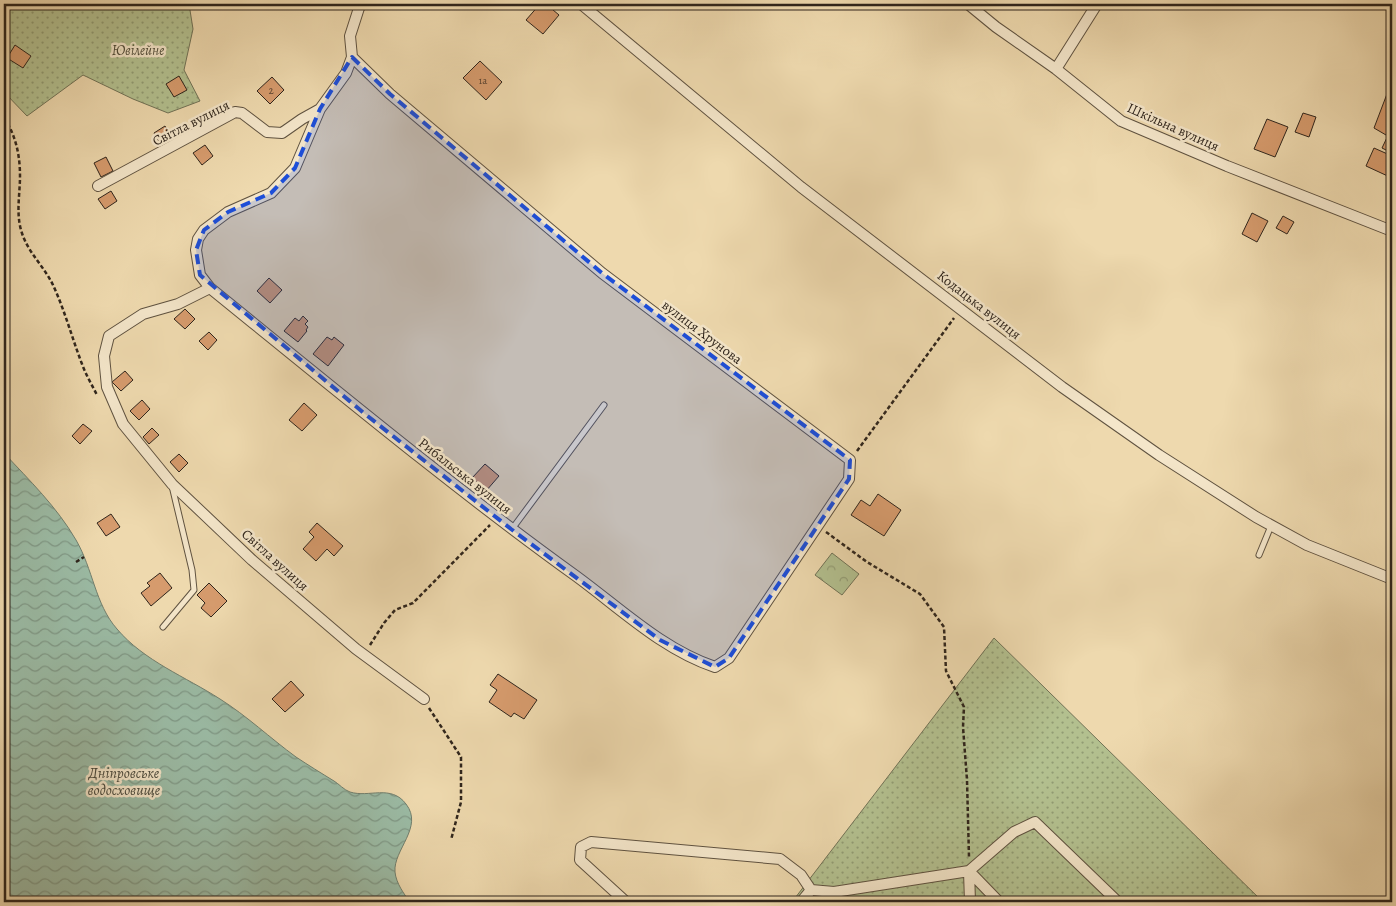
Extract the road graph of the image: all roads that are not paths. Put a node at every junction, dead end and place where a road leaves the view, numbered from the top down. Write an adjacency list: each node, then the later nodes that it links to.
1 (362, 4): 5 (street)
2 (581, 4): 13 (street, Кодацька вулиця)
3 (968, 4): 6 (street, Шкільна вулиця)
4 (1097, 4): 6 (street)
5 (352, 57): 7 (street, Рибальська вулиця); 18 (street, вулиця Хрунова)
6 (1056, 69): 9 (street, Шкільна вулиця)
7 (320, 109): 8 (street, Світла вулиця); 10 (street, Рибальська вулиця)
8 (98, 186)
9 (1392, 231)
10 (210, 288): 12 (street, Світла вулиця); 14 (street, Рибальська вулиця)
11 (604, 405): 14 (lane)
12 (172, 484): 17 (lane); 19 (street, Світла вулиця)
13 (1271, 526): 15 (lane); 16 (street, Кодацька вулиця)
14 (511, 529): 18 (street, Рибальська вулиця)
15 (1259, 555)
16 (1392, 579)
17 (163, 627)
18 (715, 667)
19 (424, 700)
20 (969, 871): 21 (street); 24 (street); 25 (street); 26 (street)
21 (811, 890): 22 (street); 23 (street)
22 (626, 902)
23 (801, 902)
24 (970, 902)
25 (999, 902)
26 (1118, 902)

